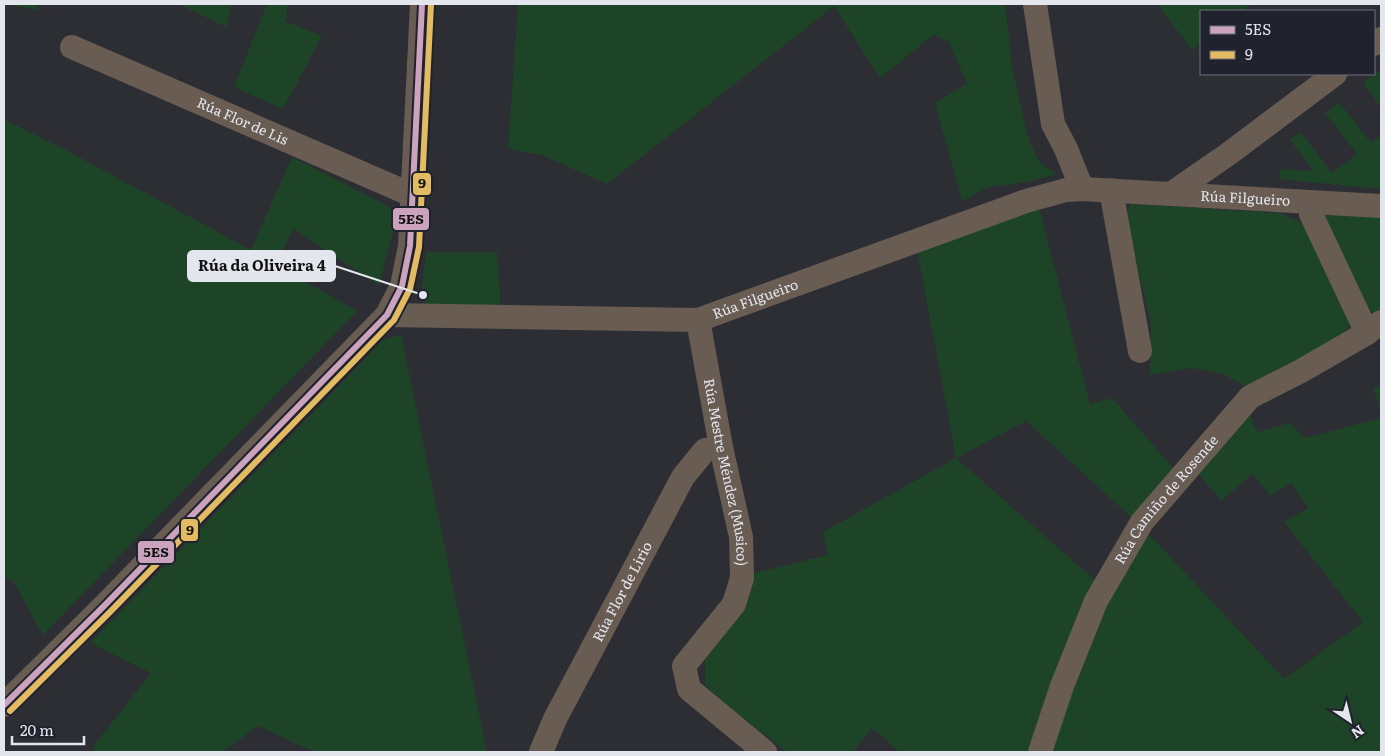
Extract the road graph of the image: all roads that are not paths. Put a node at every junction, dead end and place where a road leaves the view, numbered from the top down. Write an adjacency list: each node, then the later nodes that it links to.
1 (422, 4): 8 (street)
2 (1035, 4): 5 (street)
3 (72, 48): 8 (street, Rúa Flor de Lis)
4 (1334, 75): 7 (street)
5 (1082, 189): 6 (street, Rúa Filgueiro); 12 (street, Rúa Filgueiro)
6 (1111, 190): 7 (street, Rúa Filgueiro); 14 (street)
7 (1172, 193): 9 (street, Rúa Filgueiro)
8 (412, 195): 11 (street)
9 (1311, 202): 10 (street, Rúa Filgueiro); 13 (street)
10 (1381, 206)
11 (387, 315): 12 (street, Rúa Filgueiro); 16 (street)
12 (698, 320): 15 (street, Rúa Mestre Méndez (Musico))
13 (1374, 328): 19 (street, Rúa Camiño de Rosende)
14 (1140, 350)
15 (720, 447): 17 (street, Rúa Flor de Lirio); 18 (street, Rúa Mestre Méndez (Musico))
16 (4, 705)
17 (542, 752)
18 (765, 752)
19 (1040, 752)

